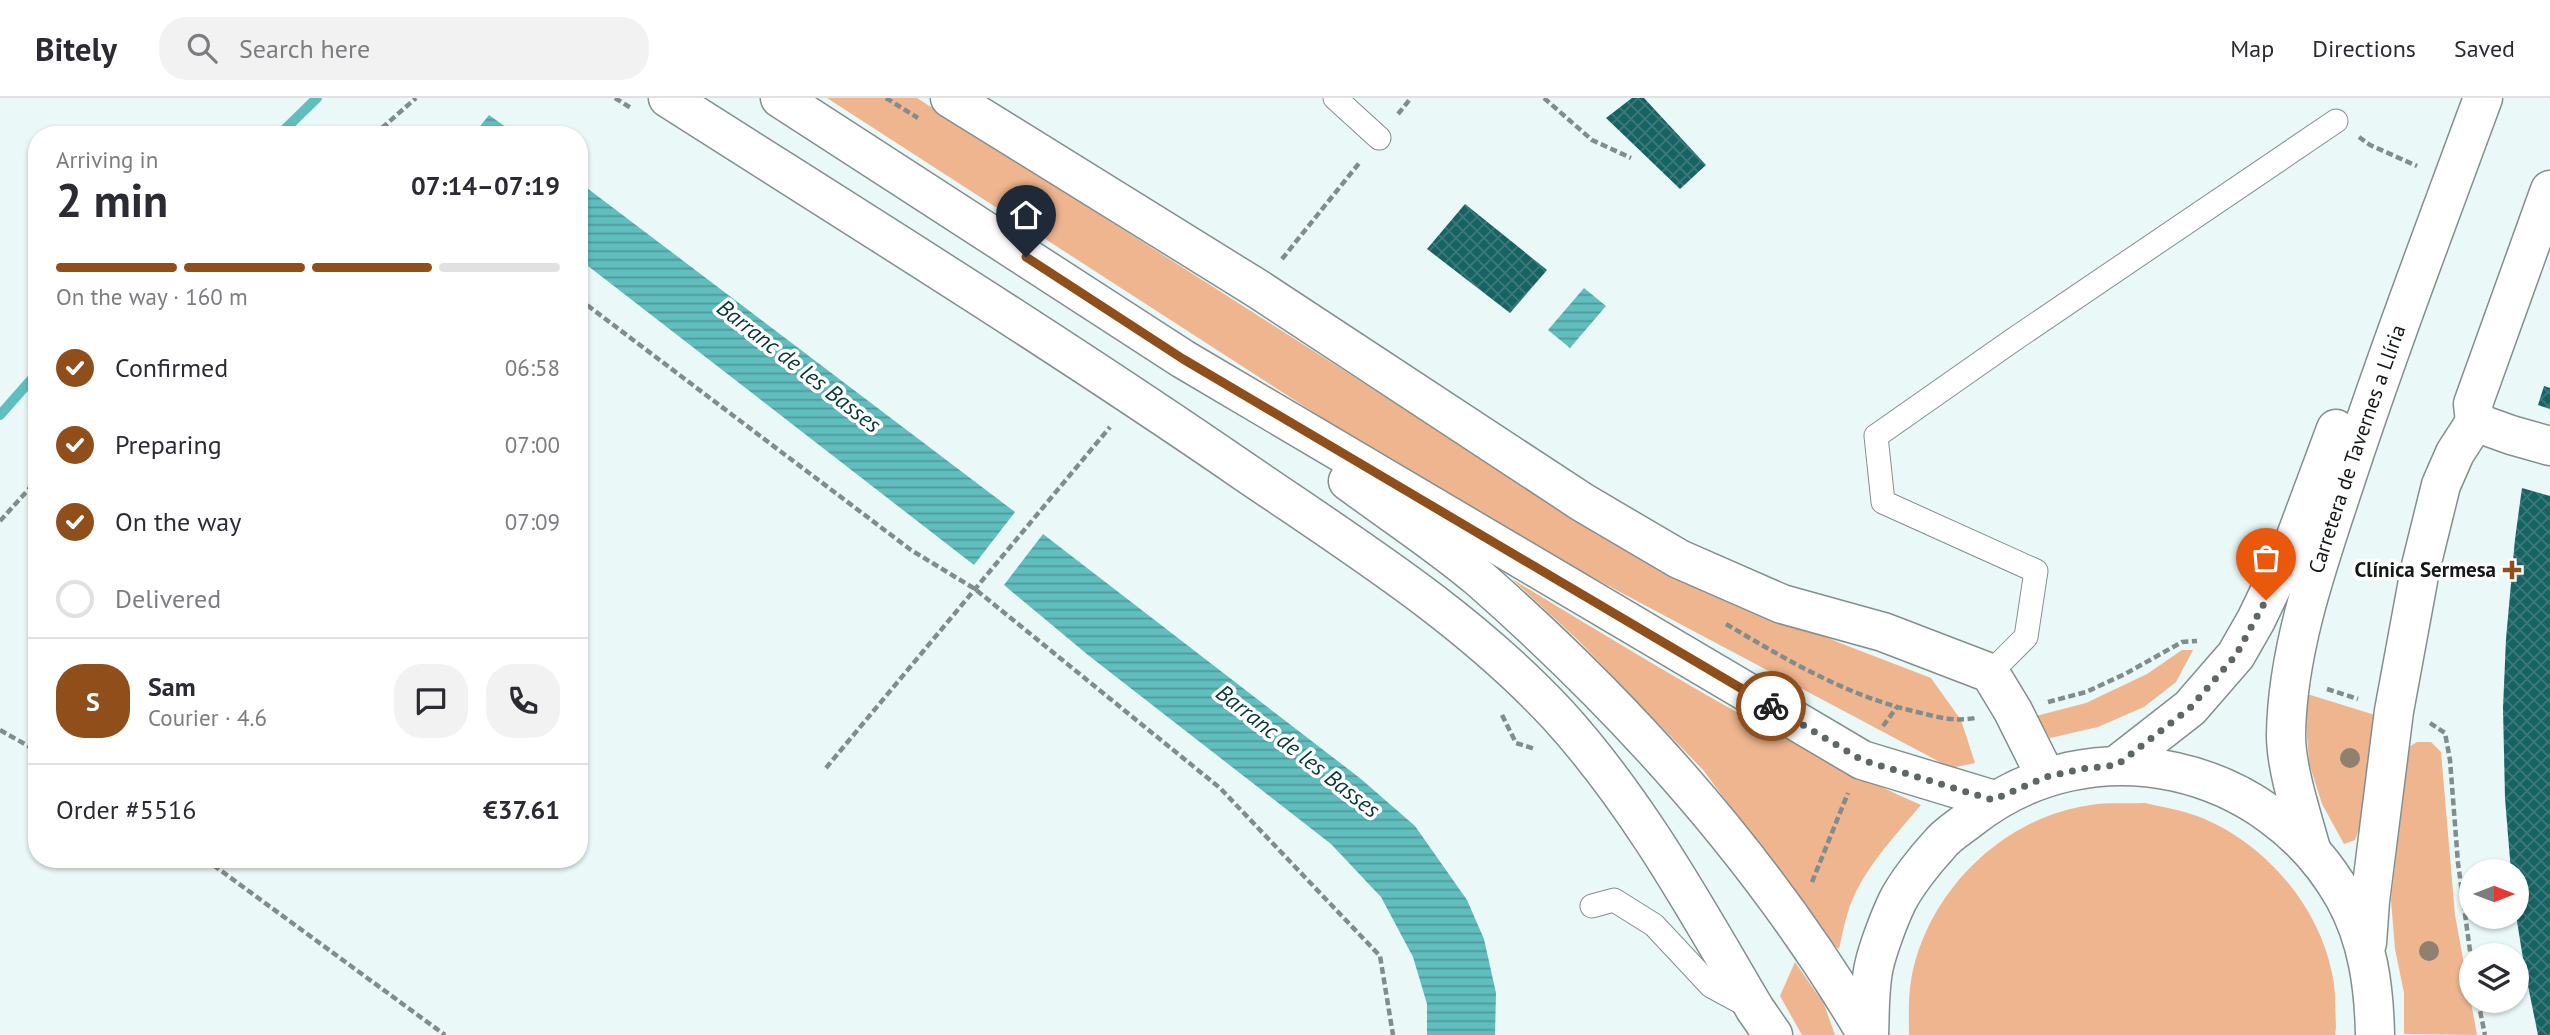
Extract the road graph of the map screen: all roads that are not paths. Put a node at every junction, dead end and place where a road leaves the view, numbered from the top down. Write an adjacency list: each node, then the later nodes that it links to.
1 (779, 98): 10 (main road)
2 (1335, 98): 8 (lane)
3 (2455, 98): 14 (main road, Carretera de Tavernes a Llíria)
4 (2483, 98): 17 (main road, Carretera de Tavernes a Llíria)
5 (952, 99): 13 (main road)
6 (653, 105): 20 (main road)
7 (2336, 121): 13 (lane)
8 (1379, 138)
9 (2550, 190): 11 (main road)
10 (1183, 359): 16 (main road); 21 (main road)
11 (2475, 422): 12 (main road); 19 (main road)
12 (2550, 446)
13 (1990, 673): 15 (main road)
14 (2117, 765): 15 (main road); 17 (main road)
15 (2046, 777): 16 (main road)
16 (1993, 800): 21 (main road)
17 (2311, 849): 19 (main road)
18 (1592, 906): 20 (lane)
19 (2367, 952): 22 (main road)
20 (1764, 1022)
21 (1868, 1035)
22 (2375, 1035)

